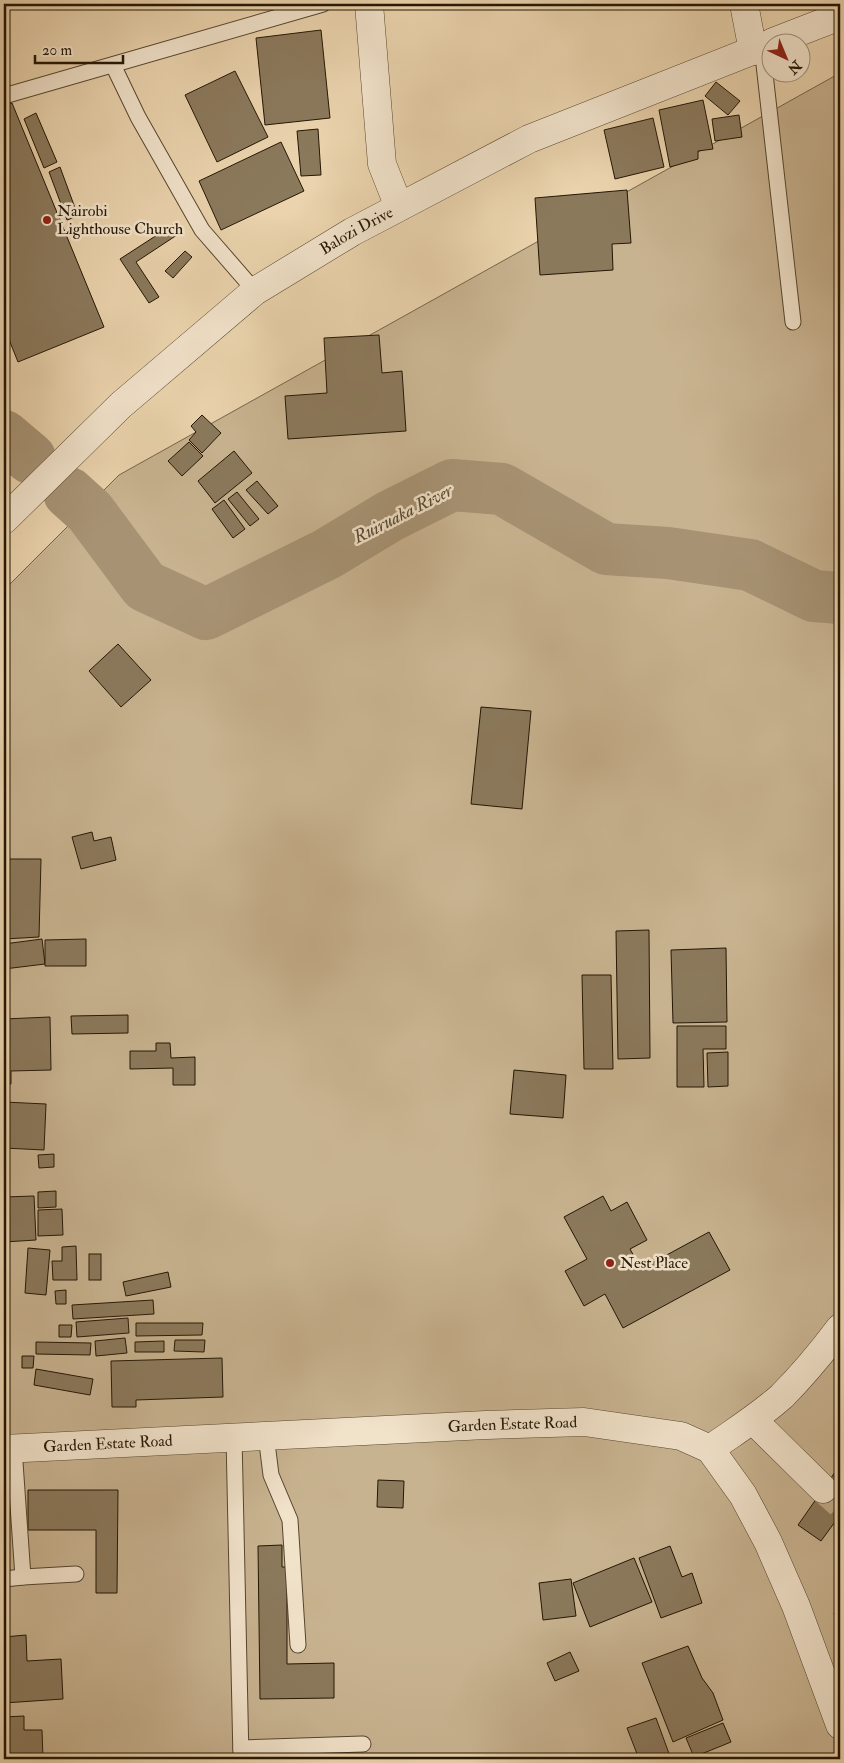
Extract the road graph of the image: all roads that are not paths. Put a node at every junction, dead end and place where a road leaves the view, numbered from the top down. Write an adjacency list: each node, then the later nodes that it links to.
1 (323, 4): 8 (lane)
2 (369, 4): 11 (street)
3 (744, 4): 6 (street)
4 (840, 16): 5 (street, Balozi Drive)
5 (800, 32)
6 (762, 40)
7 (762, 47): 11 (street, Balozi Drive)
8 (113, 65): 10 (lane); 12 (lane)
9 (769, 82): 13 (lane)
10 (4, 96)
11 (399, 207): 12 (street, Balozi Drive)
12 (255, 291): 14 (street, Balozi Drive)
13 (793, 322)
14 (4, 520)
15 (840, 1328): 16 (street)
16 (753, 1420): 20 (street); 21 (street)
17 (266, 1435): 18 (street, Garden Estate Road); 20 (street, Garden Estate Road); 25 (lane)
18 (234, 1437): 19 (street, Garden Estate Road); 28 (lane)
19 (9, 1448): 24 (lane)
20 (710, 1449): 26 (street)
21 (823, 1489)
22 (76, 1574): 24 (lane)
23 (4, 1578): 24 (lane)
24 (22, 1578)
25 (298, 1645)
26 (840, 1725)
27 (363, 1744): 28 (lane)
28 (241, 1753)

